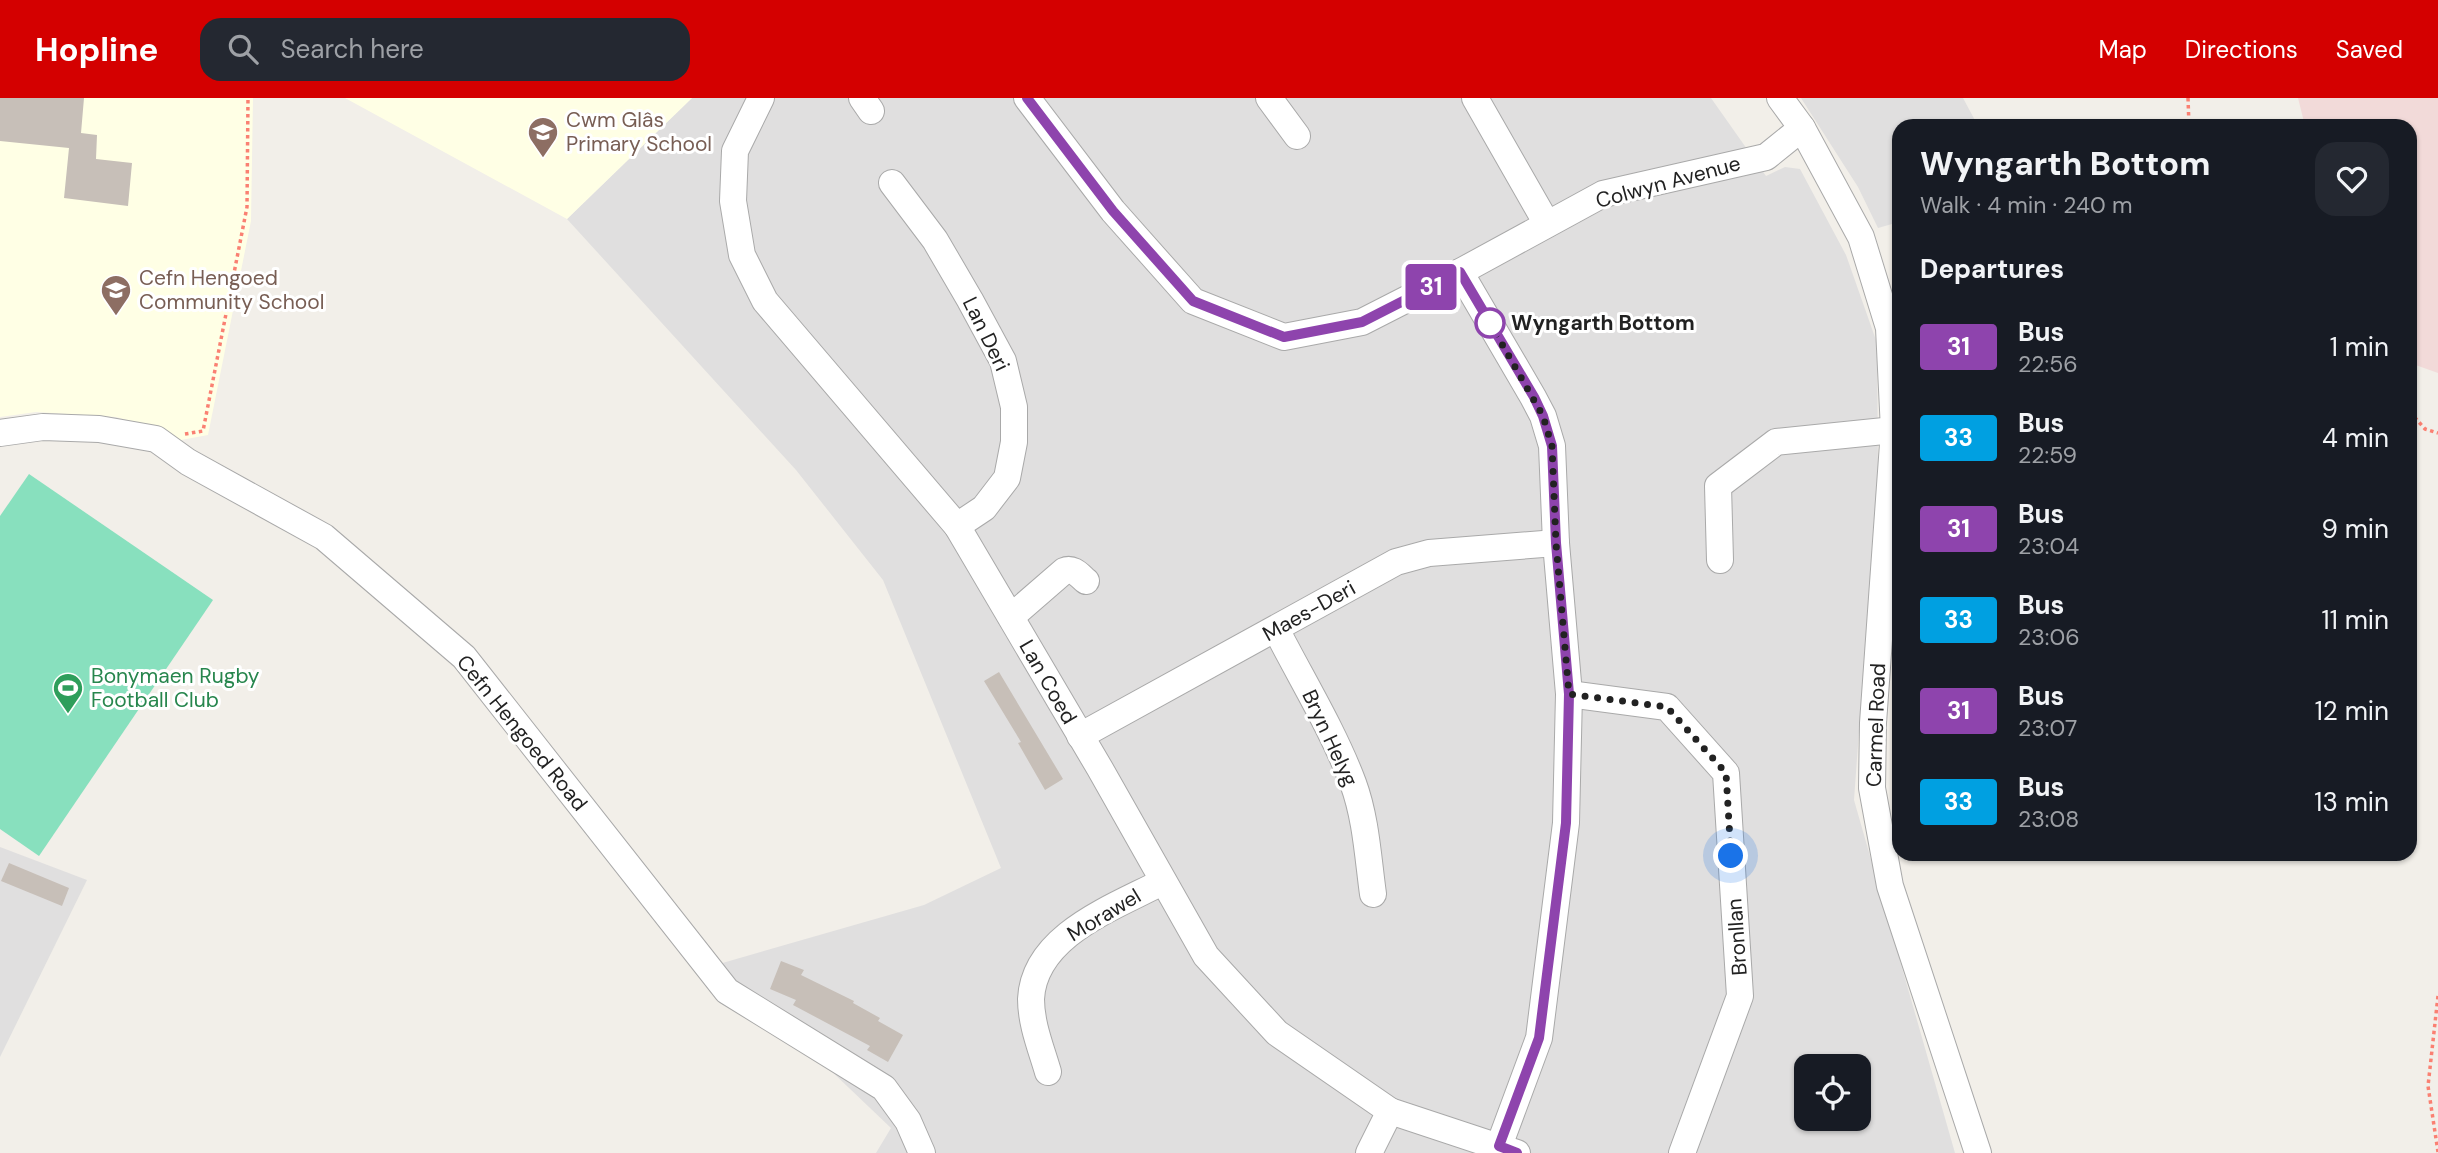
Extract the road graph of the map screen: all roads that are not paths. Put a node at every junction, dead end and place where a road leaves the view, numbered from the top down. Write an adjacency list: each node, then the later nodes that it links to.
1 (761, 98): 15 (street, Lan Coed)
2 (1027, 98): 10 (street, Colwyn Avenue)
3 (1269, 98): 7 (street)
4 (1475, 98): 9 (street)
5 (1780, 98): 6 (street, Carmel Road)
6 (1802, 128): 9 (street, Colwyn Avenue); 11 (street, Carmel Road)
7 (1297, 136)
8 (892, 183): 15 (street, Lan Deri)
9 (1547, 224): 10 (street, Colwyn Avenue)
10 (1460, 272): 16 (street)
11 (1892, 389)
12 (1892, 430): 17 (street)
13 (0, 433): 28 (street, Cefn Hengoed Road)
14 (1892, 458): 31 (street, Carmel Road)
15 (957, 526): 19 (street, Lan Coed)
16 (1556, 543): 20 (street, Maes-Deri); 21 (street)
17 (1720, 561)
18 (1086, 581): 19 (street)
19 (1011, 617): 22 (street, Lan Coed)
20 (1276, 629): 22 (street, Maes-Deri); 24 (street, Bryn Helyg)
21 (1569, 694): 27 (street); 30 (street, Bronllan)
22 (1080, 736): 23 (street, Lan Coed)
23 (1162, 882): 25 (street, Morawel); 26 (street, Lan Coed)
24 (1373, 894)
25 (1048, 1072)
26 (1390, 1111): 27 (street, Lan Coed); 29 (street)
27 (1508, 1150)
28 (922, 1153)
29 (1369, 1153)
30 (1682, 1153)
31 (1978, 1153)

